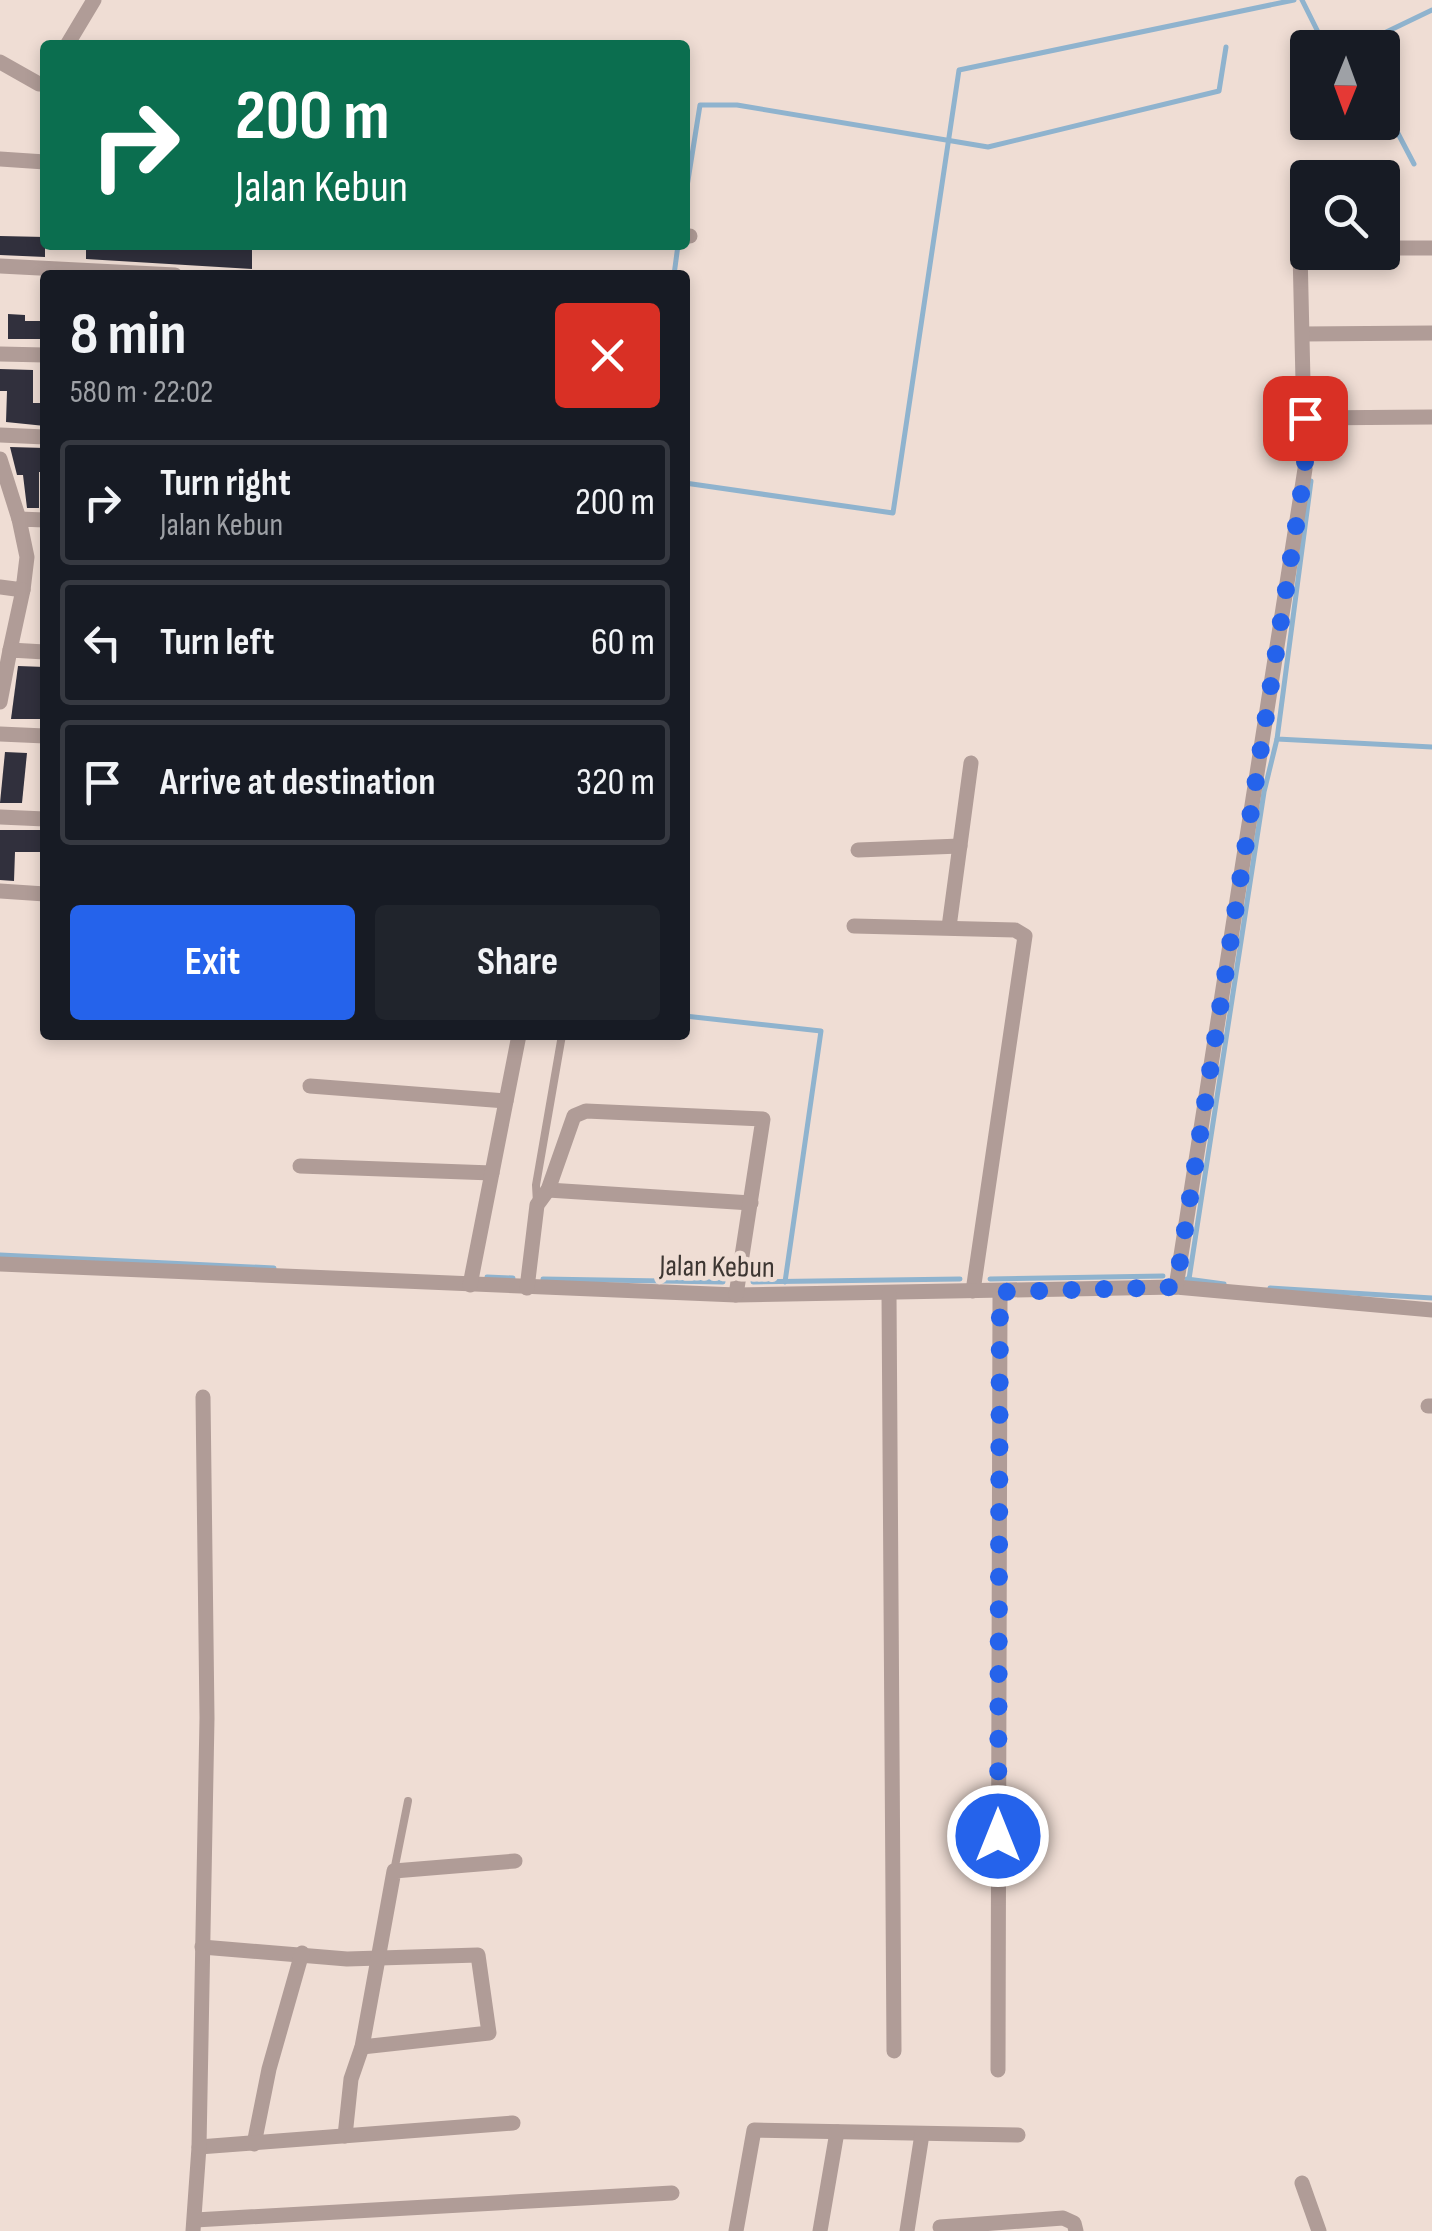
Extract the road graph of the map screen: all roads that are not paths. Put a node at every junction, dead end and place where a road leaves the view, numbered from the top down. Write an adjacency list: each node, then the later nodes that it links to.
1 (94, 0): 2 (street)
2 (70, 40)
3 (0, 62): 4 (street)
4 (40, 84)
5 (0, 159): 6 (street)
6 (40, 162)
7 (1400, 248): 8 (street)
8 (1432, 248)
9 (0, 266): 10 (street)
10 (78, 270)
11 (1304, 270): 13 (street)
12 (1432, 333): 13 (street)
13 (1303, 334): 17 (street)
14 (0, 354): 15 (street)
15 (40, 355)
16 (1432, 417): 17 (street)
17 (1305, 418): 50 (street)
18 (0, 436): 19 (street)
19 (40, 437)
20 (0, 458): 21 (street)
21 (19, 519): 22 (street); 24 (street)
22 (40, 520)
23 (0, 587): 24 (street)
24 (23, 590): 25 (street)
25 (10, 650): 26 (street); 27 (street)
26 (40, 652)
27 (0, 702)
28 (0, 734): 29 (street)
29 (40, 736)
30 (971, 763): 33 (street)
31 (0, 817): 32 (street)
32 (40, 819)
33 (960, 846): 34 (street); 38 (street)
34 (858, 850)
35 (0, 891): 36 (street)
36 (40, 894)
37 (854, 926): 38 (street)
38 (949, 927): 52 (street)
39 (519, 1040): 42 (street)
40 (561, 1040): 47 (lane)
41 (310, 1086): 42 (street)
42 (506, 1101): 44 (street)
43 (300, 1166): 44 (street)
44 (492, 1173): 49 (street)
45 (548, 1190): 46 (street); 46 (street); 47 (street)
46 (752, 1203): 55 (street)
47 (537, 1205): 51 (street)
48 (0, 1264): 49 (street, Jalan Kebun)
49 (470, 1285): 51 (street, Jalan Kebun)
50 (1176, 1287): 53 (street, Jalan Kebun); 56 (street, Jalan Kebun)
51 (527, 1288): 55 (street, Jalan Kebun)
52 (973, 1291): 53 (street, Jalan Kebun); 54 (street, Jalan Kebun)
53 (1000, 1292): 66 (street)
54 (889, 1294): 55 (street, Jalan Kebun); 65 (street)
55 (736, 1296)
56 (1432, 1310)
57 (203, 1397): 61 (street)
58 (408, 1802): 60 (lane)
59 (515, 1861): 60 (street)
60 (394, 1871): 63 (street)
61 (202, 1947): 62 (street); 73 (street)
62 (302, 1953): 63 (street); 72 (street)
63 (377, 1959): 64 (street); 64 (street)
64 (362, 2047): 71 (street)
65 (894, 2051)
66 (998, 2070)
67 (513, 2123): 71 (street)
68 (837, 2132): 69 (street); 78 (street); 79 (street)
69 (922, 2134): 70 (street); 80 (street)
70 (1018, 2135)
71 (345, 2136): 72 (street)
72 (254, 2144): 73 (street)
73 (200, 2147): 76 (street)
74 (1302, 2183): 82 (street)
75 (672, 2193): 76 (street)
76 (194, 2225)
77 (940, 2228): 81 (street)
78 (736, 2231)
79 (820, 2231)
80 (907, 2231)
81 (1076, 2231)
82 (1319, 2231)

